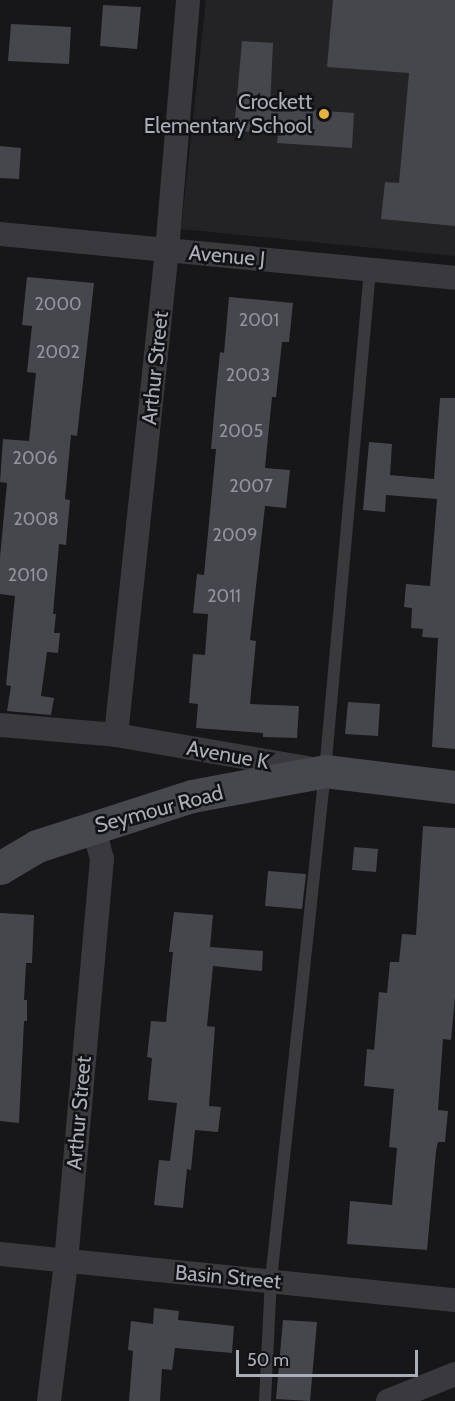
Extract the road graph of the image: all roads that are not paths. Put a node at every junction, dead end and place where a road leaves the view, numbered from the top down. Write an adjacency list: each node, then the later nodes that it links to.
1 (188, 0): 3 (street, Arthur Street)
2 (0, 234): 3 (street, Avenue J)
3 (167, 251): 4 (street, Avenue J); 7 (street, Arthur Street)
4 (370, 270): 5 (street, Avenue J); 8 (lane)
5 (455, 278)
6 (0, 725): 7 (street, Avenue K)
7 (116, 735): 8 (street, Avenue K)
8 (325, 771): 9 (street, Avenue K); 10 (street, Seymour Road); 14 (lane)
9 (455, 787)
10 (93, 826): 11 (street, Seymour Road); 13 (street, Arthur Street)
11 (0, 868)
12 (0, 1254): 13 (street, Basin Street)
13 (66, 1262): 14 (street, Basin Street); 17 (street, Arthur Street)
14 (271, 1280): 15 (street, Basin Street); 18 (lane)
15 (455, 1300)
16 (455, 1375): 19 (street); 20 (street)
17 (49, 1401)
18 (265, 1401)
19 (388, 1401)
20 (434, 1401)

